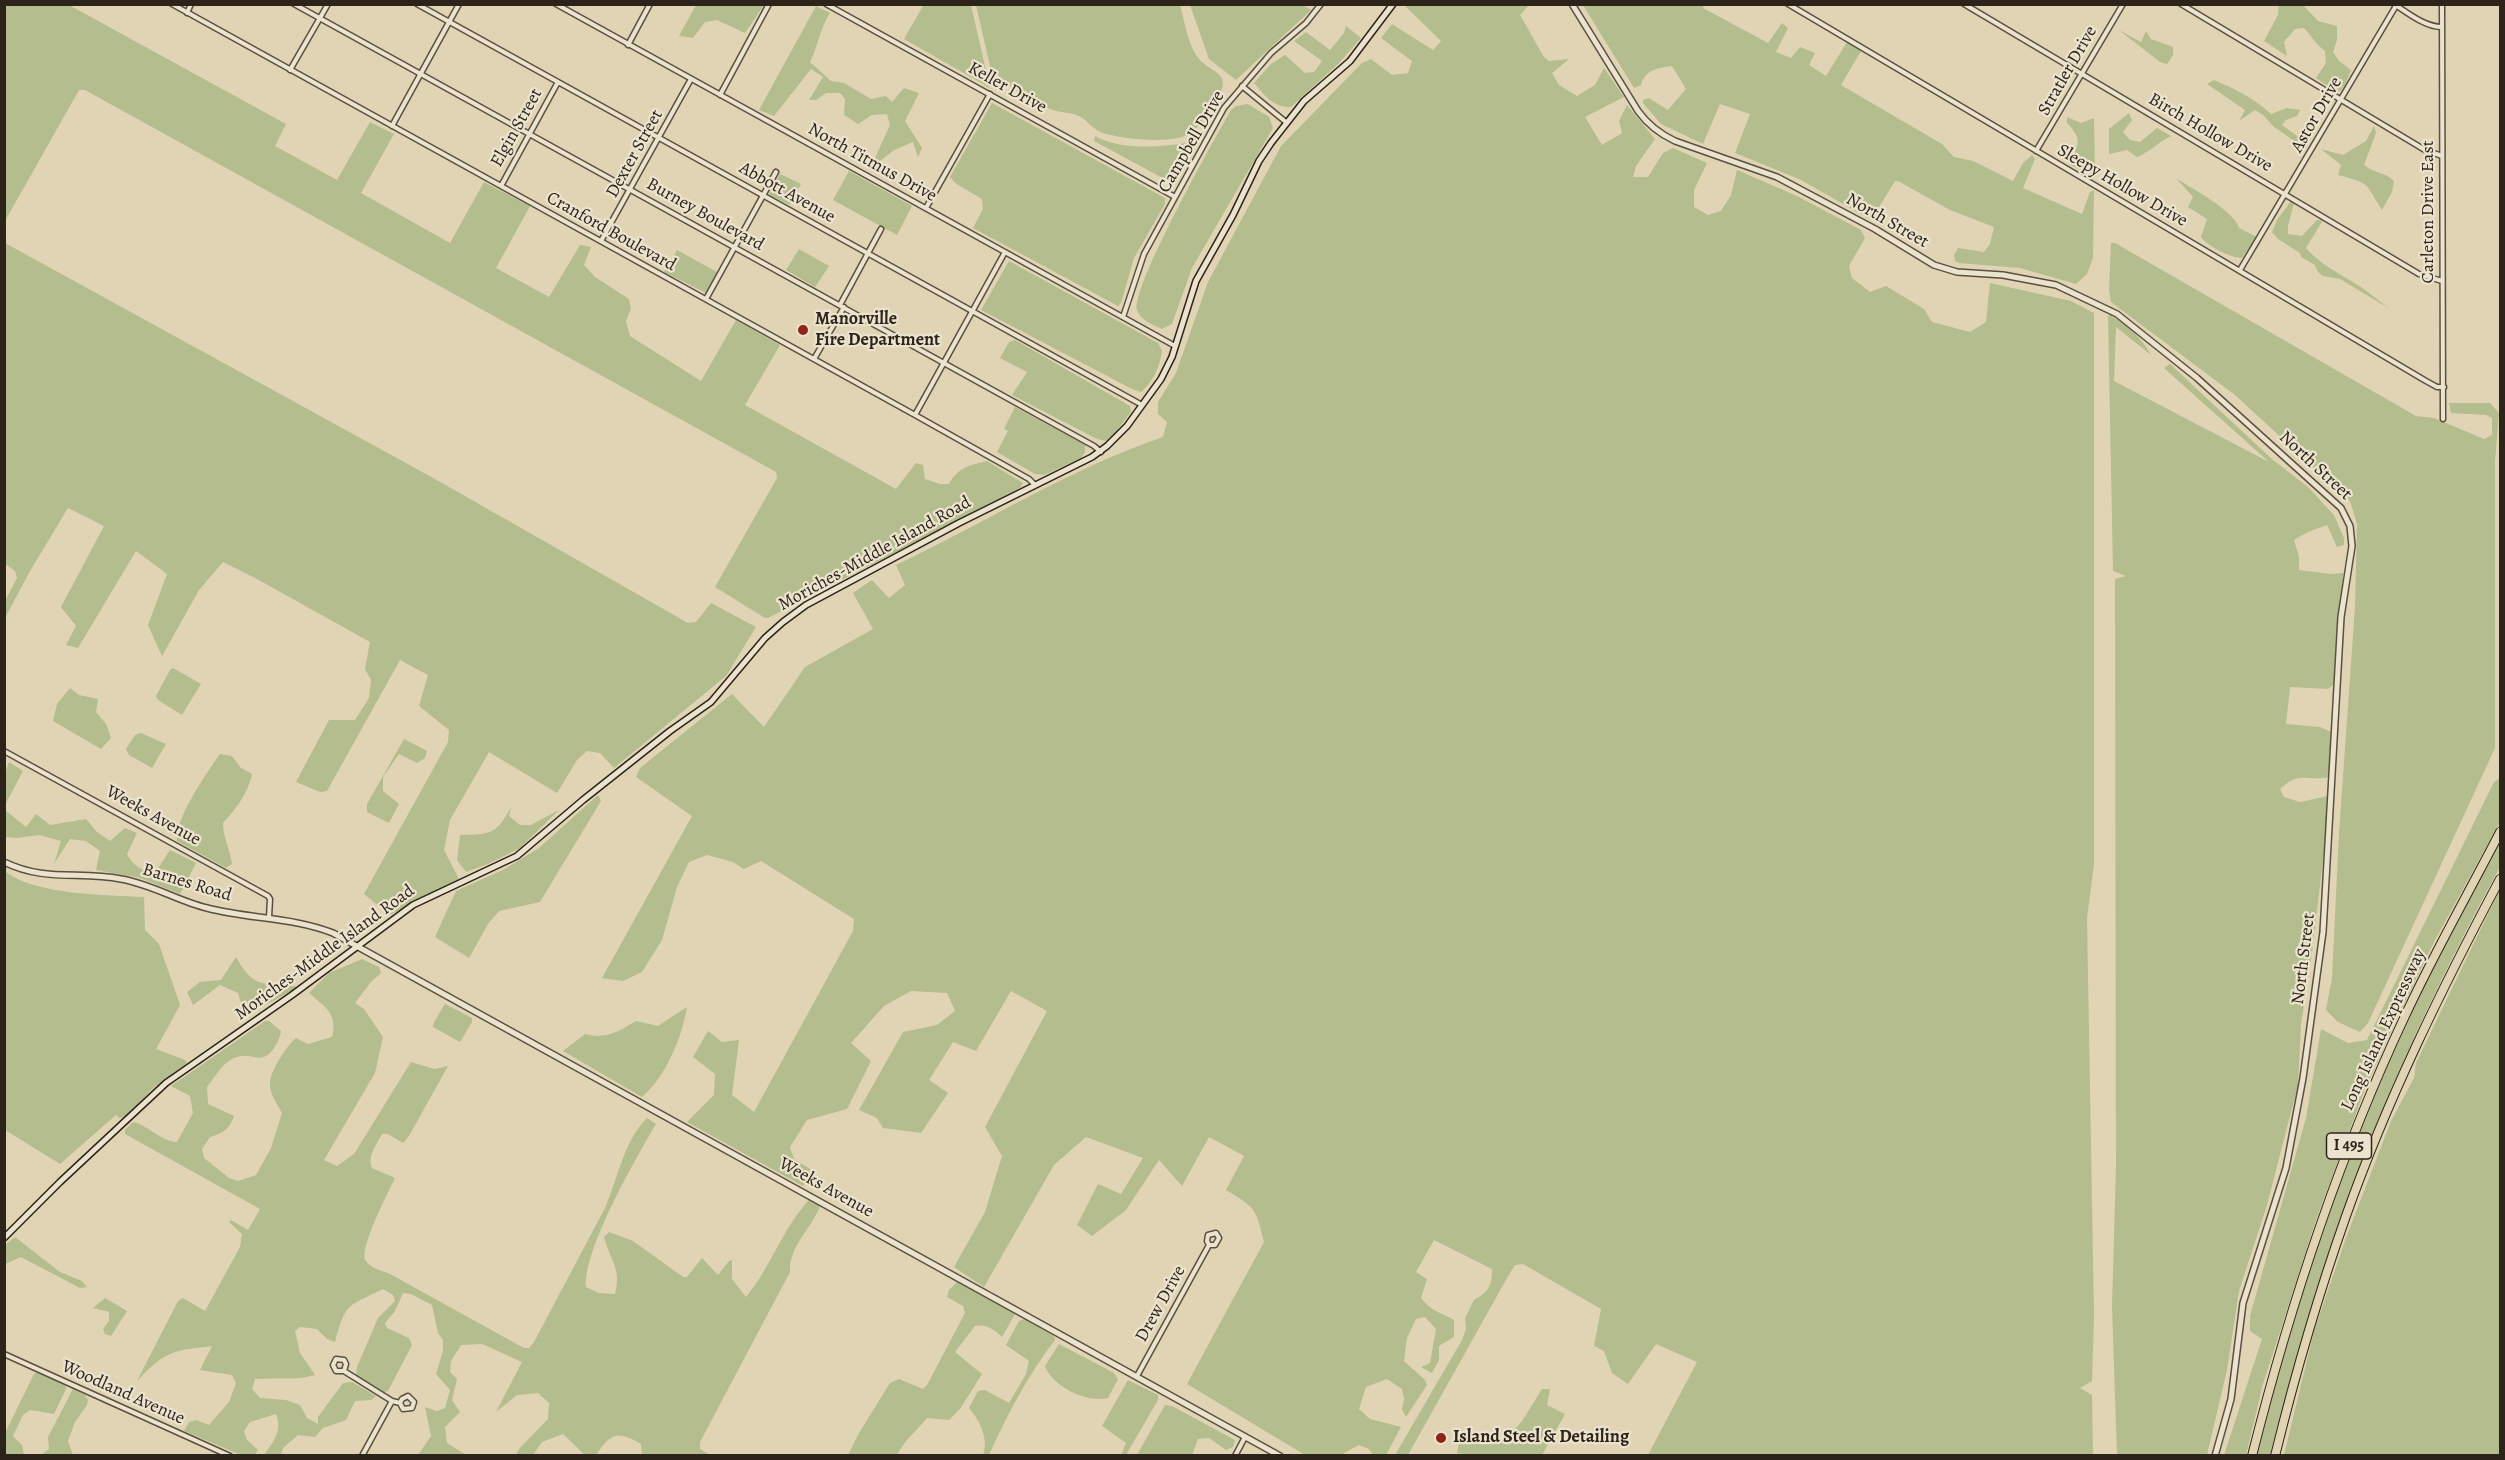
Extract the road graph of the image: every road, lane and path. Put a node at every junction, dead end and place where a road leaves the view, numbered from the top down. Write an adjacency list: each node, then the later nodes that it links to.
1 (172, 4): 22 (street, Cranford Boulevard)
2 (191, 4): 22 (street)
3 (294, 4): 23 (street, Burney Boulevard)
4 (328, 4): 23 (street)
5 (417, 4): 24 (street, Abbott Avenue)
6 (459, 4): 24 (street)
7 (556, 4): 20 (street, North Titmus Drive)
8 (650, 4): 26 (street)
9 (769, 4): 34 (street)
10 (826, 4): 33 (street, Keller Drive)
11 (1321, 4): 32 (street, Campbell Drive)
12 (1393, 4): 36 (street, Moriches-Middle Island Road)
13 (1572, 4): 87 (street, North Street)
14 (1788, 4): 21 (street, Sleepy Hollow Drive)
15 (1964, 4): 28 (street, Birch Hollow Drive)
16 (2123, 4): 28 (street, Stratler Drive)
17 (2181, 4): 35 (street)
18 (2442, 4): 25 (street, Carleton Drive East)
19 (2396, 5): 25 (street); 35 (street, Astor Drive)
20 (561, 6): 26 (street, North Titmus Drive)
21 (1795, 6): 40 (street, Sleepy Hollow Drive)
22 (187, 13): 27 (street, Cranford Boulevard)
23 (319, 18): 27 (street); 29 (street, Burney Boulevard)
24 (449, 22): 29 (street); 31 (street, Abbott Avenue)
25 (2442, 27): 41 (street, Carleton Drive East)
26 (628, 45): 30 (street, North Titmus Drive)
27 (290, 70): 37 (street, Cranford Boulevard)
28 (2082, 74): 40 (street, Stratler Drive); 45 (street, Birch Hollow Drive)
29 (421, 75): 37 (street); 38 (street, Burney Boulevard)
30 (692, 79): 34 (street, North Titmus Drive); 39 (street, Dexter Street)
31 (558, 82): 38 (street, Elgin Street); 39 (street, Abbott Avenue)
32 (1242, 86): 36 (street); 47 (street, Campbell Drive)
33 (990, 94): 47 (street, Keller Drive); 48 (street)
34 (720, 95): 48 (street, North Titmus Drive)
35 (2342, 99): 41 (street); 45 (street, Astor Drive)
36 (1287, 123): 60 (street, Moriches-Middle Island Road)
37 (392, 126): 43 (street, Cranford Boulevard)
38 (530, 134): 43 (street, Elgin Street); 44 (street, Burney Boulevard)
39 (659, 138): 44 (street, Dexter Street); 46 (street, Abbott Avenue)
40 (2036, 152): 54 (street, Sleepy Hollow Drive)
41 (2442, 156): 55 (street, Carleton Drive East)
42 (776, 172): 46 (street)
43 (501, 186): 50 (street, Cranford Boulevard)
44 (630, 189): 50 (street, Dexter Street); 51 (street, Burney Boulevard)
45 (2286, 193): 54 (street, Astor Drive); 55 (street, Birch Hollow Drive)
46 (763, 195): 51 (street); 53 (street, Abbott Avenue)
47 (1175, 196): 59 (street, Campbell Drive)
48 (926, 208): 52 (street, North Titmus Drive)
49 (881, 229): 53 (street)
50 (602, 241): 56 (street, Cranford Boulevard)
51 (735, 247): 56 (street); 57 (street, Burney Boulevard)
52 (1005, 252): 58 (street); 59 (street, North Titmus Drive)
53 (868, 254): 57 (street); 58 (street, Abbott Avenue)
54 (2240, 270): 63 (street, Sleepy Hollow Drive)
55 (2442, 281): 63 (street, Carleton Drive East)
56 (706, 299): 61 (street, Cranford Boulevard)
57 (842, 306): 61 (street); 62 (street, Burney Boulevard)
58 (972, 312): 62 (street); 64 (street, Abbott Avenue)
59 (1123, 317): 60 (street, North Titmus Drive)
60 (1175, 346): 64 (street, Moriches-Middle Island Road)
61 (814, 359): 65 (street, Cranford Boulevard)
62 (943, 363): 65 (street); 67 (street, Burney Boulevard)
63 (2444, 387): 66 (street, Carleton Drive East)
64 (1143, 406): 67 (street, Moriches-Middle Island Road)
65 (915, 415): 68 (street, Cranford Boulevard)
66 (2443, 419)
67 (1101, 452): 68 (street, Moriches-Middle Island Road)
68 (1035, 485): 74 (street, Moriches-Middle Island Road)
69 (4, 751): 73 (street, Weeks Avenue)
70 (2500, 832): 88 (highway, Long Island Expressway / I 495)
71 (4, 862): 73 (street, Barnes Road)
72 (2500, 879): 89 (highway, Long Island Expressway / I 495)
73 (269, 917): 74 (street, Barnes Road)
74 (358, 946): 75 (street, Moriches-Middle Island Road); 79 (street, Weeks Avenue)
75 (4, 1238)
76 (1209, 1245): 79 (street, Drew Drive)
77 (4, 1354): 83 (street, Woodland Avenue)
78 (344, 1371): 80 (street)
79 (1137, 1376): 82 (street, Weeks Avenue)
80 (392, 1401): 81 (street); 84 (street)
81 (400, 1403)
82 (1245, 1437): 85 (street); 86 (street, Weeks Avenue)
83 (230, 1455)
84 (362, 1455)
85 (1235, 1455)
86 (1280, 1455)
87 (2215, 1455)
88 (2252, 1455)
89 (2275, 1455)

